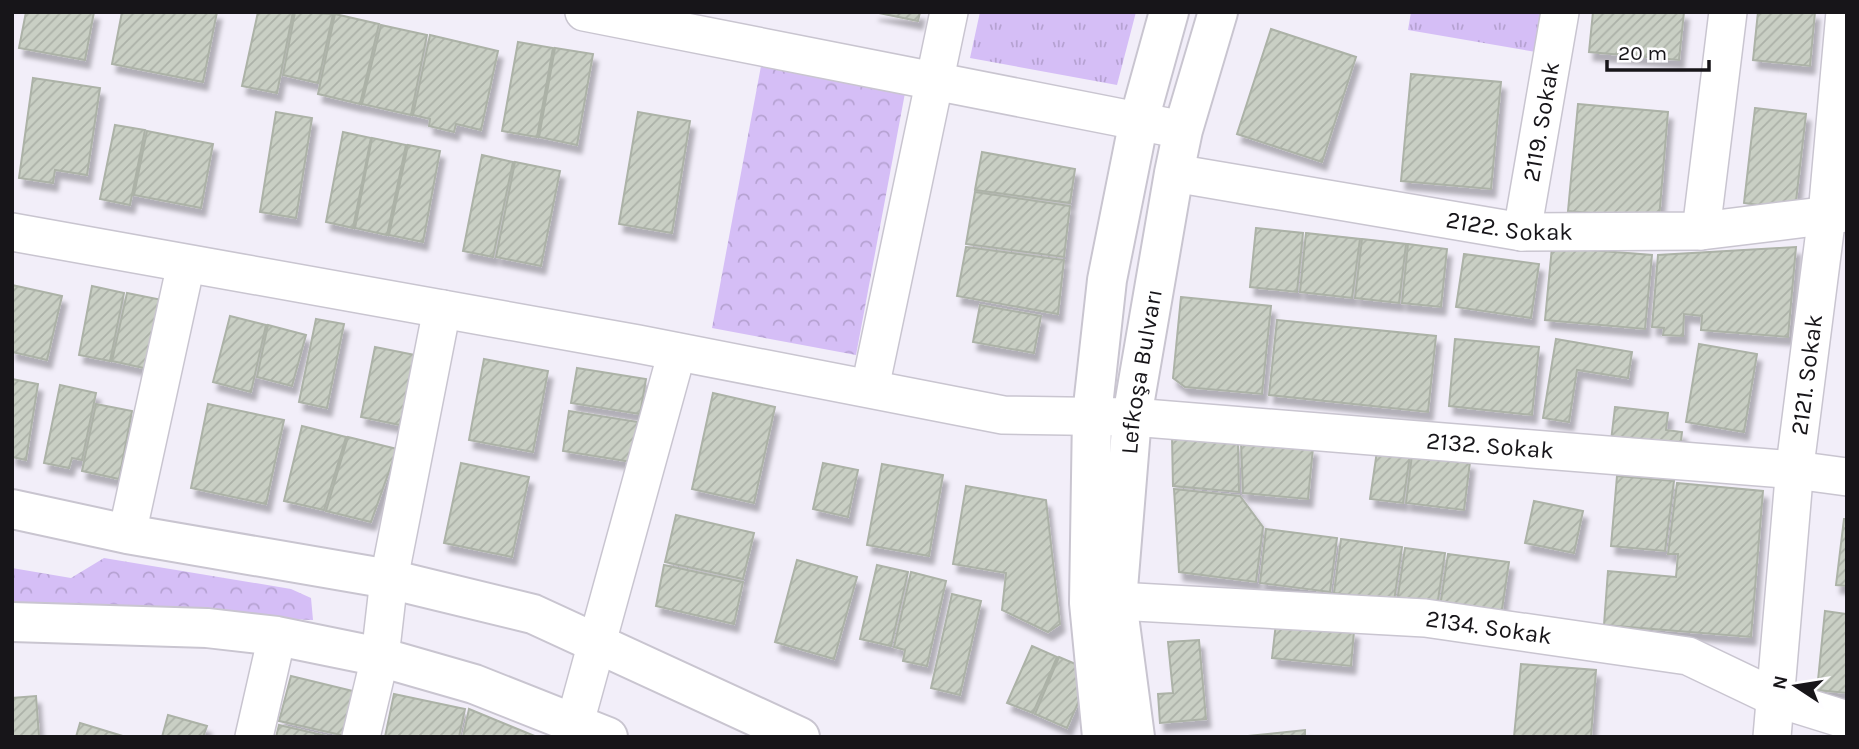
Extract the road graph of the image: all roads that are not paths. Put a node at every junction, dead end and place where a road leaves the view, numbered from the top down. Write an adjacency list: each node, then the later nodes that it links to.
1 (584, 12): 8 (street)
2 (949, 12): 8 (street)
3 (1168, 12): 9 (main road, Lefkoşa Bulvarı)
4 (1218, 12): 10 (main road, Lefkoşa Bulvarı)
5 (1560, 12): 15 (street, 2119. Sokak)
6 (1728, 12): 13 (street)
7 (1846, 12): 12 (street, 2121. Sokak)
8 (936, 80): 9 (street); 19 (street)
9 (1139, 120): 10 (street); 20 (main road, Lefkoşa Bulvarı)
10 (1183, 130): 11 (main road, Lefkoşa Bulvarı)
11 (1174, 173): 15 (street, 2122. Sokak); 21 (main road, Lefkoşa Bulvarı)
12 (1837, 214): 13 (street, 2122. Sokak); 22 (street, 2121. Sokak)
13 (1701, 231): 15 (street, 2122. Sokak)
14 (12, 232): 16 (street, 2132. Sokak)
15 (1522, 232)
16 (186, 264): 17 (street, 2132. Sokak); 25 (street)
17 (442, 309): 18 (street, 2132. Sokak); 26 (street)
18 (677, 352): 19 (street, 2132. Sokak); 30 (street)
19 (870, 388): 20 (street, 2132. Sokak)
20 (1091, 415): 21 (street, 2132. Sokak); 35 (main road, Lefkoşa Bulvarı)
21 (1132, 417): 22 (street, 2132. Sokak); 27 (main road, Lefkoşa Bulvarı)
22 (1796, 470): 23 (street, 2132. Sokak); 32 (street, 2121. Sokak)
23 (1847, 477)
24 (12, 509): 25 (main road)
25 (127, 534): 26 (main road)
26 (389, 579): 30 (main road); 31 (street)
27 (1117, 601): 32 (street, 2134. Sokak); 35 (main road, Lefkoşa Bulvarı)
28 (12, 622): 29 (main road)
29 (277, 636): 31 (main road); 36 (street)
30 (596, 642): 34 (street); 38 (main road)
31 (380, 657): 34 (main road); 37 (street)
32 (1776, 698): 33 (street, 2134. Sokak); 39 (street, 2121. Sokak)
33 (1847, 720)
34 (584, 732)
35 (1108, 733)
36 (254, 737)
37 (361, 737)
38 (800, 737)
39 (1772, 737)

